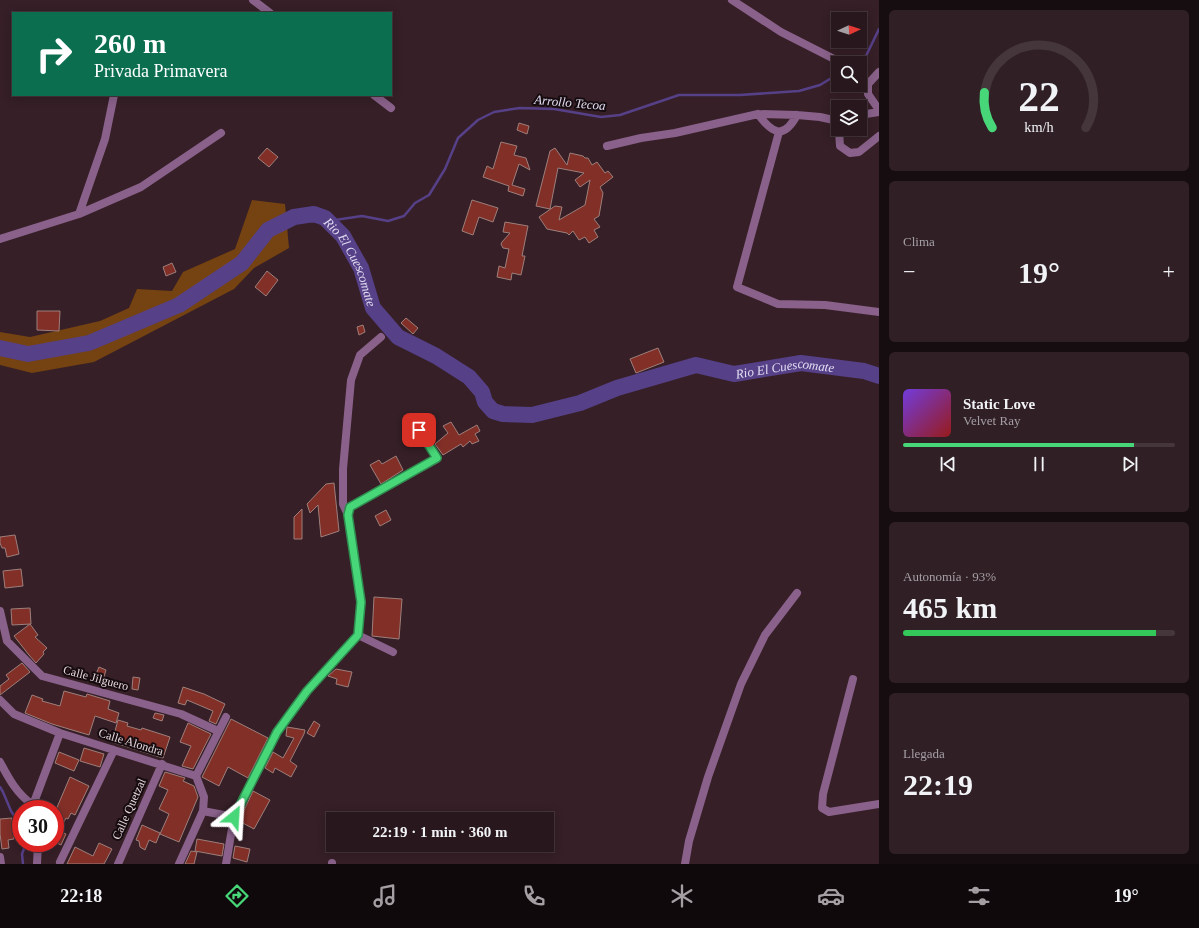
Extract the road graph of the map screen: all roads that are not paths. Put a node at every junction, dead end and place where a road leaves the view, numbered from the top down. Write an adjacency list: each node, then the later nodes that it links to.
1 (253, 0): 3 (street)
2 (732, 0): 4 (street)
3 (269, 12)
4 (831, 57)
5 (879, 72): 6 (street)
6 (868, 84): 10 (street)
7 (114, 96): 20 (street)
8 (375, 96): 9 (street)
9 (390, 108)
10 (879, 111): 12 (street)
11 (758, 114): 13 (street); 15 (street); 19 (street)
12 (867, 114)
13 (797, 115): 14 (street); 15 (street)
14 (831, 120)
15 (779, 132): 22 (street)
16 (221, 133): 20 (street)
17 (839, 136): 18 (street)
18 (879, 136)
19 (607, 146)
20 (78, 214): 21 (street)
21 (0, 239)
22 (879, 312)
23 (381, 337): 25 (street)
24 (419, 430): 25 (street)
25 (348, 515): 29 (street)
26 (797, 593): 53 (street)
27 (0, 611): 28 (street, Calle Jilguero)
28 (0, 614): 34 (street, Calle Jilguero)
29 (358, 635): 30 (street); 44 (street)
30 (393, 652)
31 (853, 679): 42 (street)
32 (0, 700): 35 (street, Calle Alondra)
33 (226, 717): 34 (street)
34 (218, 731): 39 (street)
35 (60, 733): 36 (street, Calle Alondra); 41 (street)
36 (114, 750): 38 (street, Calle Alondra); 47 (street)
37 (0, 762): 40 (street)
38 (162, 764): 39 (street, Calle Alondra); 50 (street, Calle Quetzal)
39 (196, 776): 43 (street)
40 (25, 800)
41 (36, 800)
42 (879, 804)
43 (203, 811): 44 (street); 51 (street)
44 (234, 817): 52 (street)
45 (38, 852): 49 (street)
46 (0, 858): 48 (street)
47 (60, 862)
48 (1, 864)
49 (37, 864)
50 (118, 864)
51 (179, 864)
52 (226, 864)
53 (685, 864)

